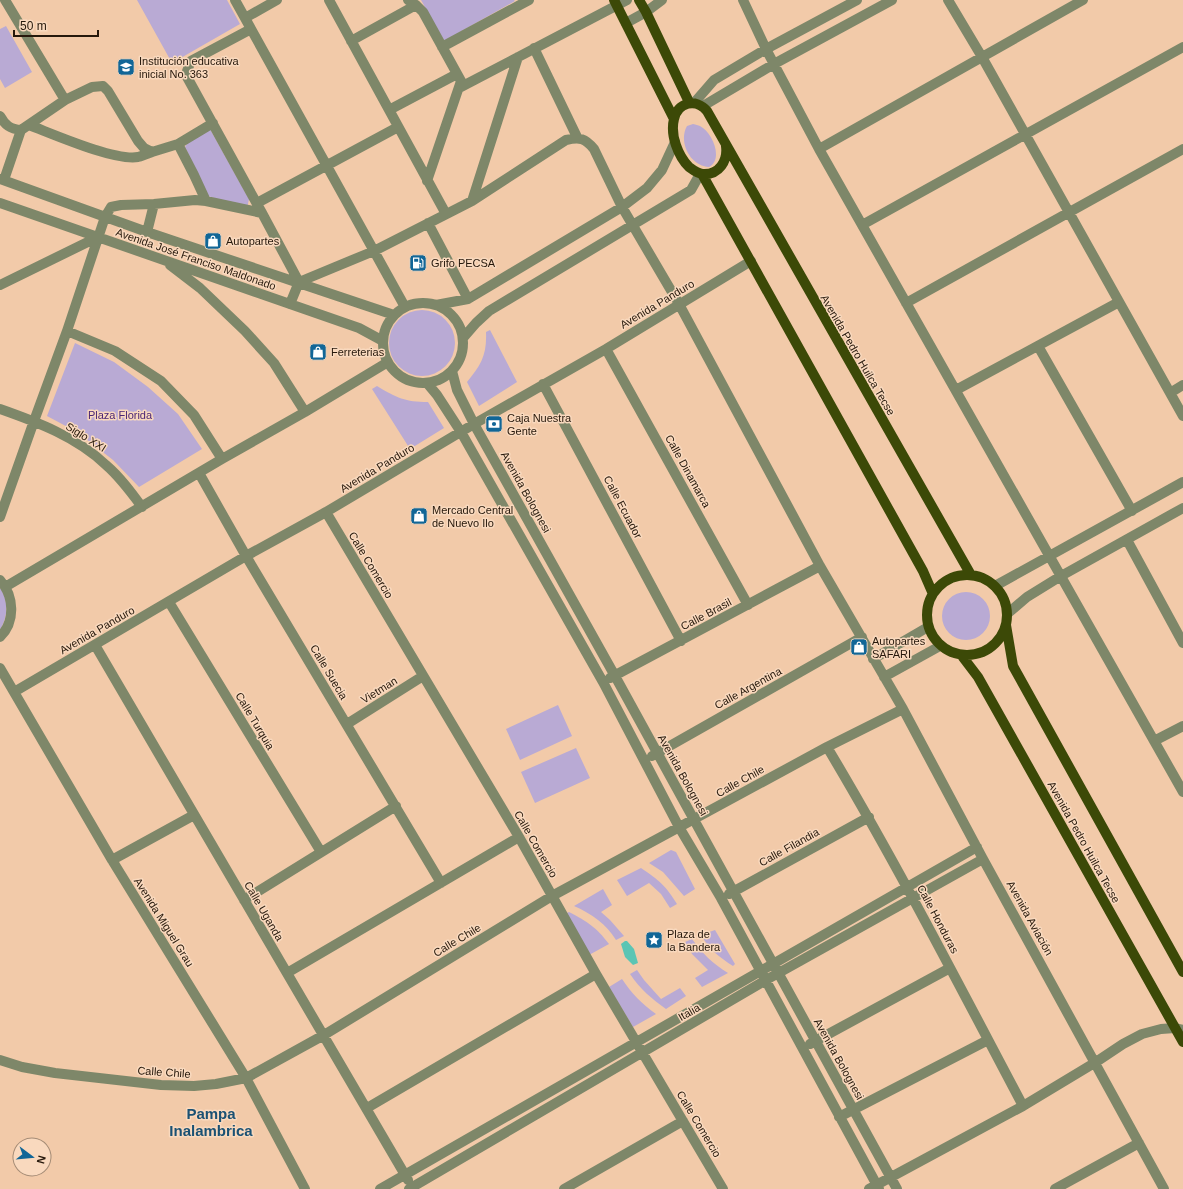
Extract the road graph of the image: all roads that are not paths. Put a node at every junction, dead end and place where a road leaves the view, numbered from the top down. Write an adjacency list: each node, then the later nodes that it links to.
1 (235, 0): 17 (street)
2 (277, 0): 17 (street)
3 (329, 0): 20 (street)
4 (627, 0): 15 (street)
5 (639, 0): 16 (main road)
6 (662, 0): 16 (street)
7 (743, 0): 24 (street)
8 (857, 0): 24 (street)
9 (892, 0): 27 (street)
10 (948, 0): 26 (street)
11 (1083, 0): 26 (street)
12 (523, 1): 21 (street)
13 (5, 2): 30 (street)
14 (412, 2): 20 (street); 21 (street)
15 (616, 3): 18 (main road); 23 (street)
16 (646, 12): 18 (street); 31 (main road)
17 (245, 18): 19 (street)
18 (626, 23): 34 (main road)
19 (251, 29): 35 (street); 46 (street)
20 (351, 41): 32 (street)
21 (442, 47): 28 (street)
22 (1183, 47): 38 (street)
23 (534, 48): 25 (street); 39 (street)
24 (766, 50): 27 (street); 31 (street)
25 (518, 57): 29 (street); 51 (street)
26 (982, 57): 38 (street); 43 (street)
27 (774, 64): 31 (street); 43 (street)
28 (457, 74): 29 (street); 32 (street)
29 (459, 88): 49 (street)
30 (66, 100): 36 (street); 45 (street)
31 (695, 104): 34 (main road); 42 (main road)
32 (389, 110): 37 (street)
33 (0, 116): 36 (street)
34 (674, 118): 40 (main road)
35 (213, 123): 41 (street); 53 (street)
36 (25, 127): 45 (street); 48 (street)
37 (398, 127): 46 (street); 49 (street)
38 (1025, 134): 57 (street); 62 (street)
39 (578, 137): 51 (street); 55 (street, Avenida Aviación)
40 (675, 142): 47 (main road); 55 (street)
41 (178, 144): 45 (street); 50 (street)
42 (726, 146): 47 (main road); 108 (main road, Avenida Pedro Huilca Tecse)
43 (819, 149): 62 (street)
44 (1183, 149): 57 (street)
45 (152, 152)
46 (326, 166): 53 (street); 65 (street)
47 (701, 174): 61 (street); 67 (main road)
48 (2, 179): 59 (street)
49 (428, 181): 58 (street)
50 (206, 200): 54 (street); 56 (street)
51 (472, 201): 58 (street)
52 (0, 203): 64 (street, Avenida José Franciso Maldonado)
53 (257, 203): 56 (street)
54 (154, 204): 59 (street); 63 (street)
55 (622, 207): 61 (street, Avenida Aviación); 70 (street)
56 (262, 213): 68 (street)
57 (1069, 213): 71 (street); 72 (street)
58 (446, 214): 60 (street)
59 (105, 217): 63 (street); 64 (street)
60 (428, 223): 65 (street); 70 (street)
61 (634, 225): 75 (street, Avenida Aviación); 79 (street)
62 (862, 225): 72 (street)
63 (147, 232): 68 (street)
64 (98, 237): 66 (street, Avenida José Franciso Maldonado); 69 (street); 78 (street)
65 (374, 251): 68 (street); 76 (street)
66 (164, 260): 73 (street, Avenida José Franciso Maldonado); 91 (street)
67 (751, 261): 75 (street, Avenida Panduro); 112 (main road)
68 (299, 282): 73 (street); 77 (street)
69 (0, 284)
70 (468, 299): 74 (street)
71 (1119, 302): 81 (street); 89 (street)
72 (906, 303): 88 (street)
73 (290, 304): 80 (street, Avenida José Franciso Maldonado)
74 (436, 304): 76 (street); 79 (street)
75 (679, 304): 82 (street, Avenida Panduro); 107 (street, Avenida Aviación)
76 (404, 307): 77 (street)
77 (394, 315): 80 (street)
78 (67, 332): 93 (street); 96 (street)
79 (463, 338): 84 (street)
80 (383, 341): 83 (street)
81 (1038, 346): 88 (street); 101 (street)
82 (606, 350): 86 (street, Avenida Panduro); 114 (street, Calle Dinamarca)
83 (388, 362): 85 (street); 91 (street)
84 (452, 371): 85 (street); 94 (street, Avenida Bolognesi)
85 (427, 383): 95 (street)
86 (543, 384): 94 (street, Avenida Panduro); 121 (street, Calle Ecuador)
87 (1183, 385): 89 (street)
88 (956, 390): 106 (street)
89 (1170, 392): 92 (street)
90 (0, 409): 93 (street, Siglo XXI)
91 (305, 412): 96 (street)
92 (1183, 416)
93 (34, 421): 99 (street, Siglo XXI); 103 (street)
94 (474, 424): 95 (street, Avenida Panduro); 129 (street, Avenida Bolognesi)
95 (461, 432): 102 (street, Avenida Panduro); 131 (street)
96 (222, 459): 97 (street)
97 (199, 473): 99 (street); 105 (street, Calle Suecia)
98 (1183, 482): 101 (street)
99 (142, 507): 110 (street)
100 (1183, 509): 104 (street)
101 (1132, 511): 106 (street)
102 (326, 512): 105 (street, Avenida Panduro); 128 (street, Calle Comercio)
103 (0, 517)
104 (1128, 540): 109 (street); 118 (street)
105 (246, 556): 113 (street, Avenida Panduro); 134 (street, Calle Suecia)
106 (1050, 556): 109 (street); 111 (street)
107 (820, 566): 114 (street, Calle Brasil); 120 (street, Avenida Aviación)
108 (970, 575): 111 (main road); 112 (main road)
109 (1061, 576): 115 (street); 136 (street)
110 (3, 583): 119 (street)
111 (995, 586): 115 (main road)
112 (933, 594): 117 (main road)
113 (169, 602): 123 (street, Avenida Panduro); 148 (street, Calle Turquia)
114 (748, 605): 121 (street, Calle Brasil)
115 (1007, 614): 116 (main road)
116 (1006, 625): 125 (main road); 161 (main road)
117 (928, 627): 124 (main road); 126 (street)
118 (1180, 632): 122 (street)
119 (0, 637)
120 (862, 637): 126 (street, Avenida Aviación); 138 (street, Calle Argentina)
121 (681, 641): 129 (street, Calle Brasil)
122 (1183, 643)
123 (95, 645): 132 (street, Avenida Panduro); 142 (street, Calle Uganda)
124 (940, 646): 125 (main road); 130 (street)
125 (962, 656): 166 (main road, Avenida Pedro Huilca Tecse)
126 (873, 659): 130 (street, Avenida Aviación)
127 (0, 668): 132 (street, Avenida Miguel Grau)
128 (423, 676): 134 (street, Vietman); 146 (street, Calle Comercio)
129 (614, 676): 131 (street, Calle Brasil); 138 (street, Avenida Bolognesi)
130 (884, 677): 133 (street, Avenida Aviación)
131 (603, 682): 139 (street)
132 (14, 692): 150 (street, Avenida Miguel Grau)
133 (903, 709): 137 (street, Calle Chile); 147 (street, Avenida Aviación)
134 (347, 724): 141 (street, Calle Suecia)
135 (1183, 726): 136 (street)
136 (1154, 741): 140 (street)
137 (827, 747): 143 (street, Calle Honduras); 144 (street, Calle Chile)
138 (657, 753): 139 (street, Calle Argentina); 144 (street, Avenida Bolognesi)
139 (645, 760): 145 (street)
140 (1183, 792)
141 (396, 806): 148 (street); 151 (street, Calle Suecia)
142 (194, 815): 150 (street); 157 (street, Calle Uganda)
143 (869, 817): 152 (street, Calle Honduras); 153 (street, Calle Filandia)
144 (693, 820): 145 (street, Calle Chile); 153 (street, Avenida Bolognesi)
145 (679, 827): 154 (street, Calle Chile); 155 (street)
146 (519, 837): 151 (street); 154 (street, Calle Comercio)
147 (977, 847): 149 (street, Avenida Aviación); 152 (street)
148 (321, 852): 157 (street)
149 (983, 859): 156 (street, Italia); 175 (street, Avenida Aviación)
150 (112, 860): 176 (street, Avenida Miguel Grau)
151 (441, 883): 162 (street)
152 (908, 887): 156 (street, Calle Honduras); 158 (street)
153 (733, 892): 155 (street, Calle Filandia); 158 (street, Avenida Bolognesi)
154 (552, 896): 163 (street, Calle Comercio); 167 (street, Calle Chile)
155 (721, 898): 160 (street)
156 (913, 898): 159 (street, Calle Honduras); 164 (street, Italia)
157 (244, 900): 162 (street, Calle Uganda)
158 (773, 964): 160 (street); 164 (street, Avenida Bolognesi)
159 (950, 968): 168 (street, Calle Honduras); 169 (street)
160 (761, 971): 165 (street); 170 (street)
161 (1183, 972)
162 (287, 973): 167 (street, Calle Uganda)
163 (596, 974): 170 (street, Calle Comercio); 178 (street)
164 (778, 974): 165 (street, Italia); 169 (street, Avenida Bolognesi)
165 (766, 980): 172 (street); 173 (street, Italia)
166 (1179, 1029): 171 (main road, Avenida Pedro Huilca Tecse); 175 (street)
167 (324, 1035): 176 (street, Calle Chile); 178 (street, Calle Uganda)
168 (988, 1040): 177 (street, Calle Honduras); 179 (street)
169 (816, 1041): 172 (street); 179 (street, Avenida Bolognesi)
170 (637, 1042): 173 (street, Calle Comercio); 183 (street)
171 (1183, 1042)
172 (803, 1048): 180 (street)
173 (643, 1052): 181 (street, Calle Comercio); 186 (street, Italia)
174 (0, 1060): 176 (street, Calle Chile)
175 (1096, 1062): 177 (street); 182 (street, Avenida Aviación)
176 (246, 1078): 189 (street, Avenida Miguel Grau)
177 (1023, 1106): 184 (street)
178 (367, 1108): 183 (street, Calle Uganda)
179 (853, 1110): 180 (street); 184 (street, Avenida Bolognesi)
180 (839, 1117): 188 (street)
181 (683, 1121): 187 (street, Calle Comercio); 191 (street)
182 (1139, 1143): 185 (street); 194 (street, Avenida Aviación)
183 (405, 1175): 186 (street, Calle Uganda); 190 (street)
184 (891, 1177): 188 (street); 192 (street, Avenida Bolognesi)
185 (1071, 1185): 193 (street)
186 (411, 1188)
187 (720, 1188)
188 (875, 1188)
189 (305, 1189)
190 (380, 1189)
191 (564, 1189)
192 (897, 1189)
193 (1055, 1189)
194 (1164, 1189)

